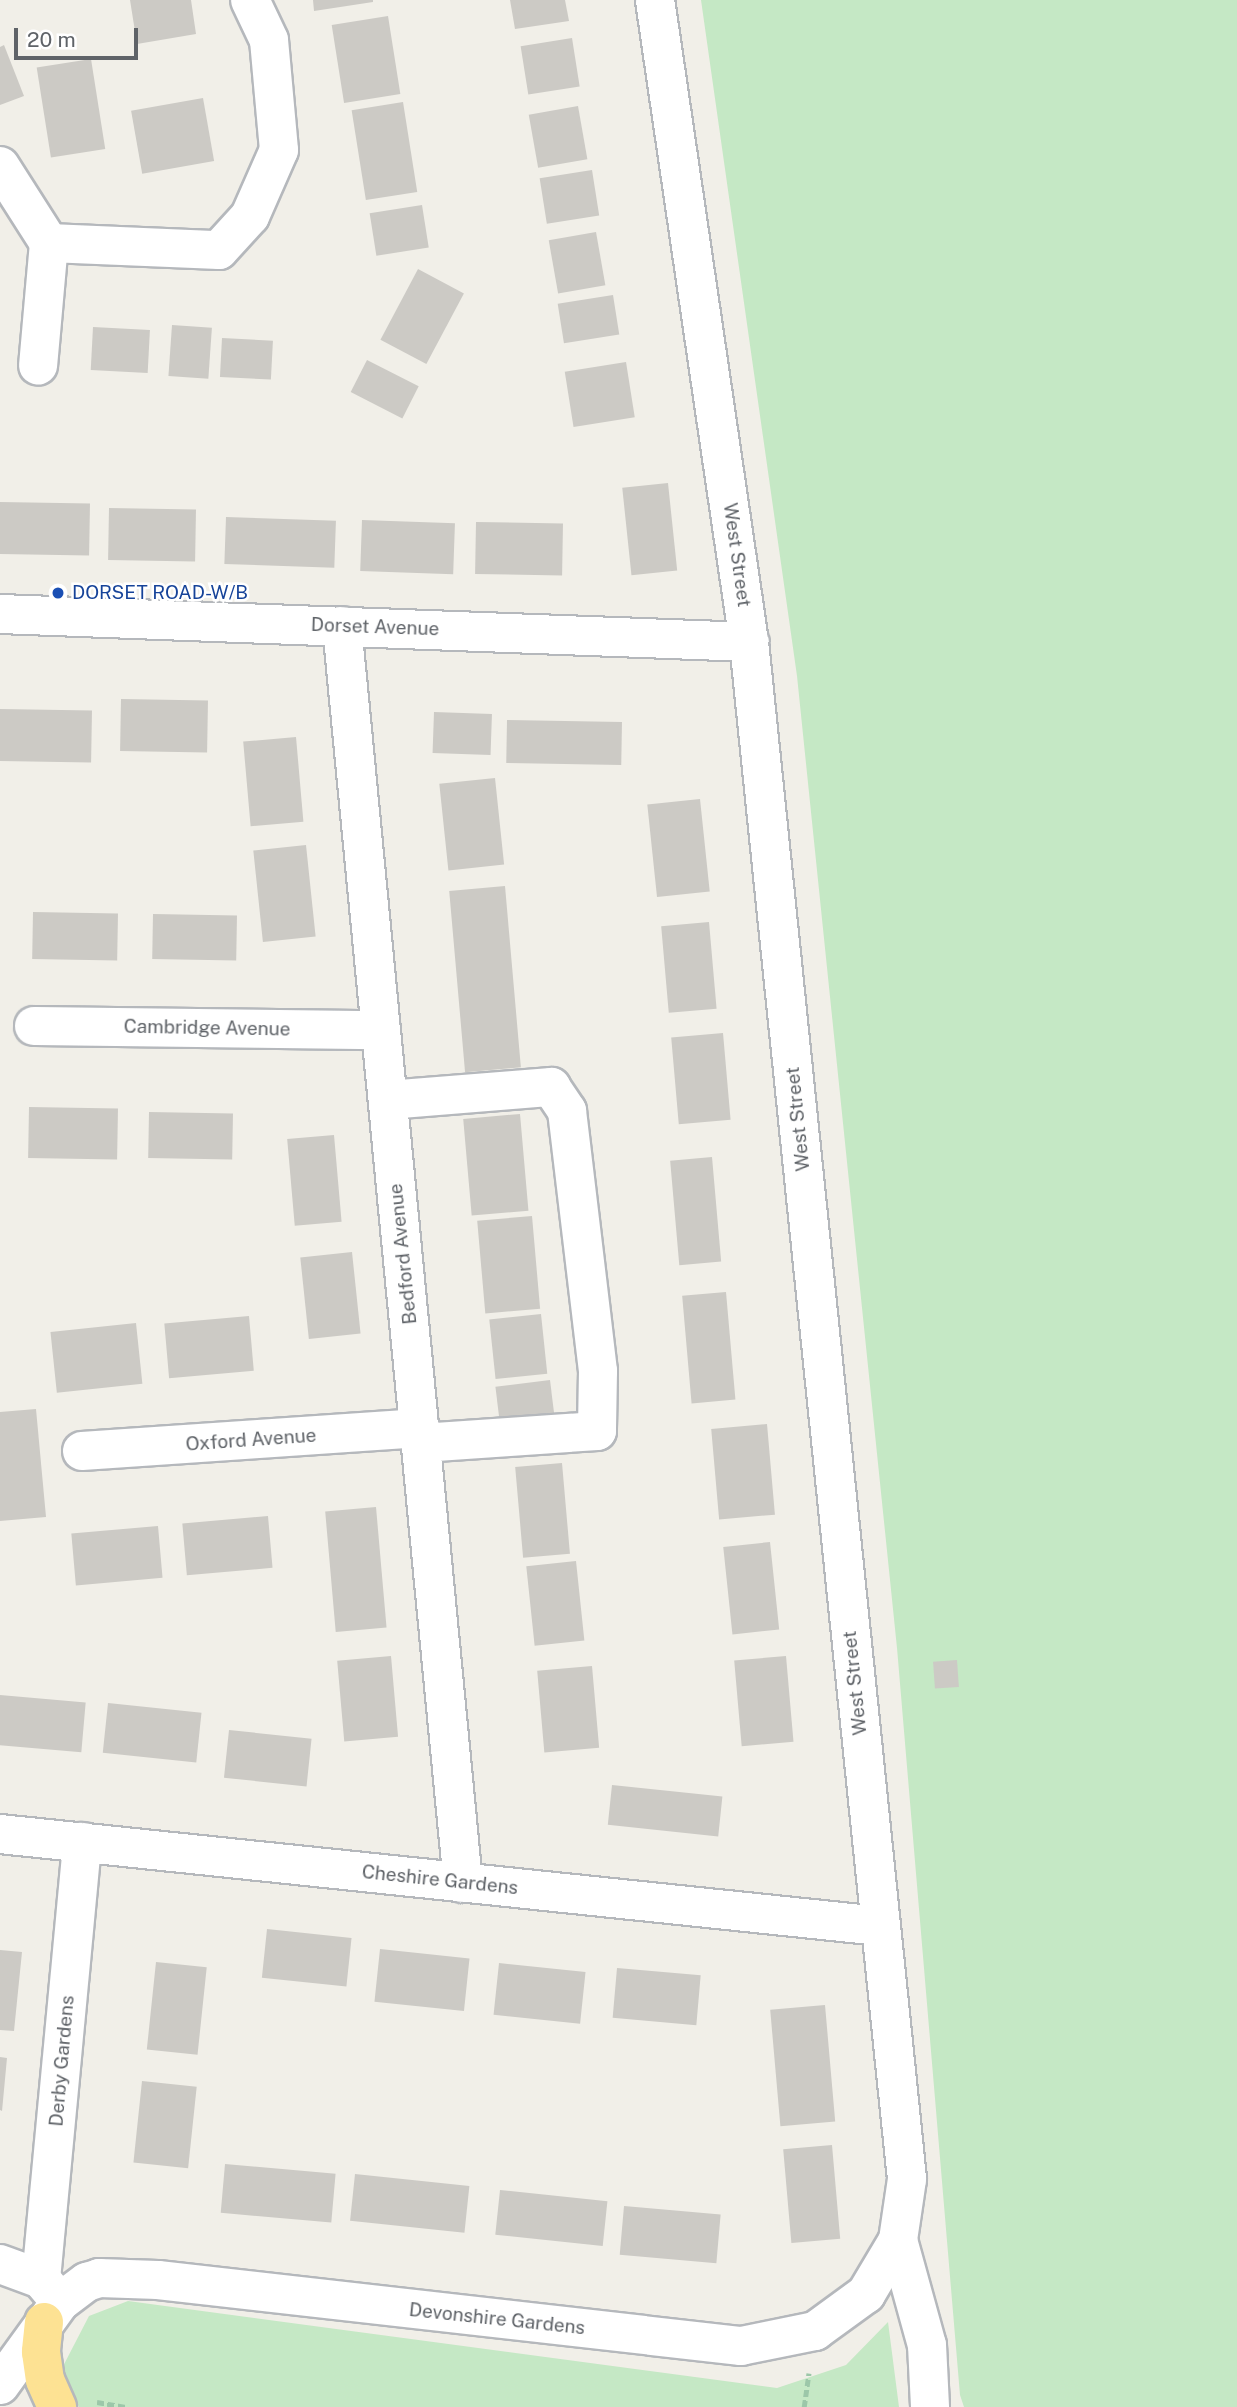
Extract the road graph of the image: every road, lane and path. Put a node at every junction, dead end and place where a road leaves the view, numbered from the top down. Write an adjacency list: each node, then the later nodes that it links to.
1 (250, 0): 4 (street)
2 (655, 0): 8 (street, West Street)
3 (0, 166): 4 (street)
4 (49, 243): 5 (street)
5 (38, 366)
6 (0, 614): 7 (street, Dorset Avenue)
7 (342, 626): 8 (street, Dorset Avenue); 10 (street, Bedford Avenue)
8 (749, 642): 17 (street, West Street)
9 (34, 1026): 10 (street, Cambridge Avenue)
10 (381, 1030): 11 (street, Bedford Avenue)
11 (388, 1100): 12 (street, Bedford Avenue); 12 (street, Oxford Avenue)
12 (420, 1436): 13 (street, Oxford Avenue); 16 (street, Bedford Avenue)
13 (82, 1451)
14 (0, 1834): 15 (street, Cheshire Gardens)
15 (82, 1842): 16 (street, Cheshire Gardens); 20 (street, Derby Gardens)
16 (463, 1883): 17 (street, Cheshire Gardens)
17 (880, 1926): 18 (street, West Street)
18 (898, 2240): 20 (street, Devonshire Gardens); 23 (street)
19 (0, 2264): 20 (street)
20 (48, 2301): 21 (street, Devonshire Gardens); 22 (highway)
21 (0, 2385)
22 (57, 2407)
23 (930, 2407)

